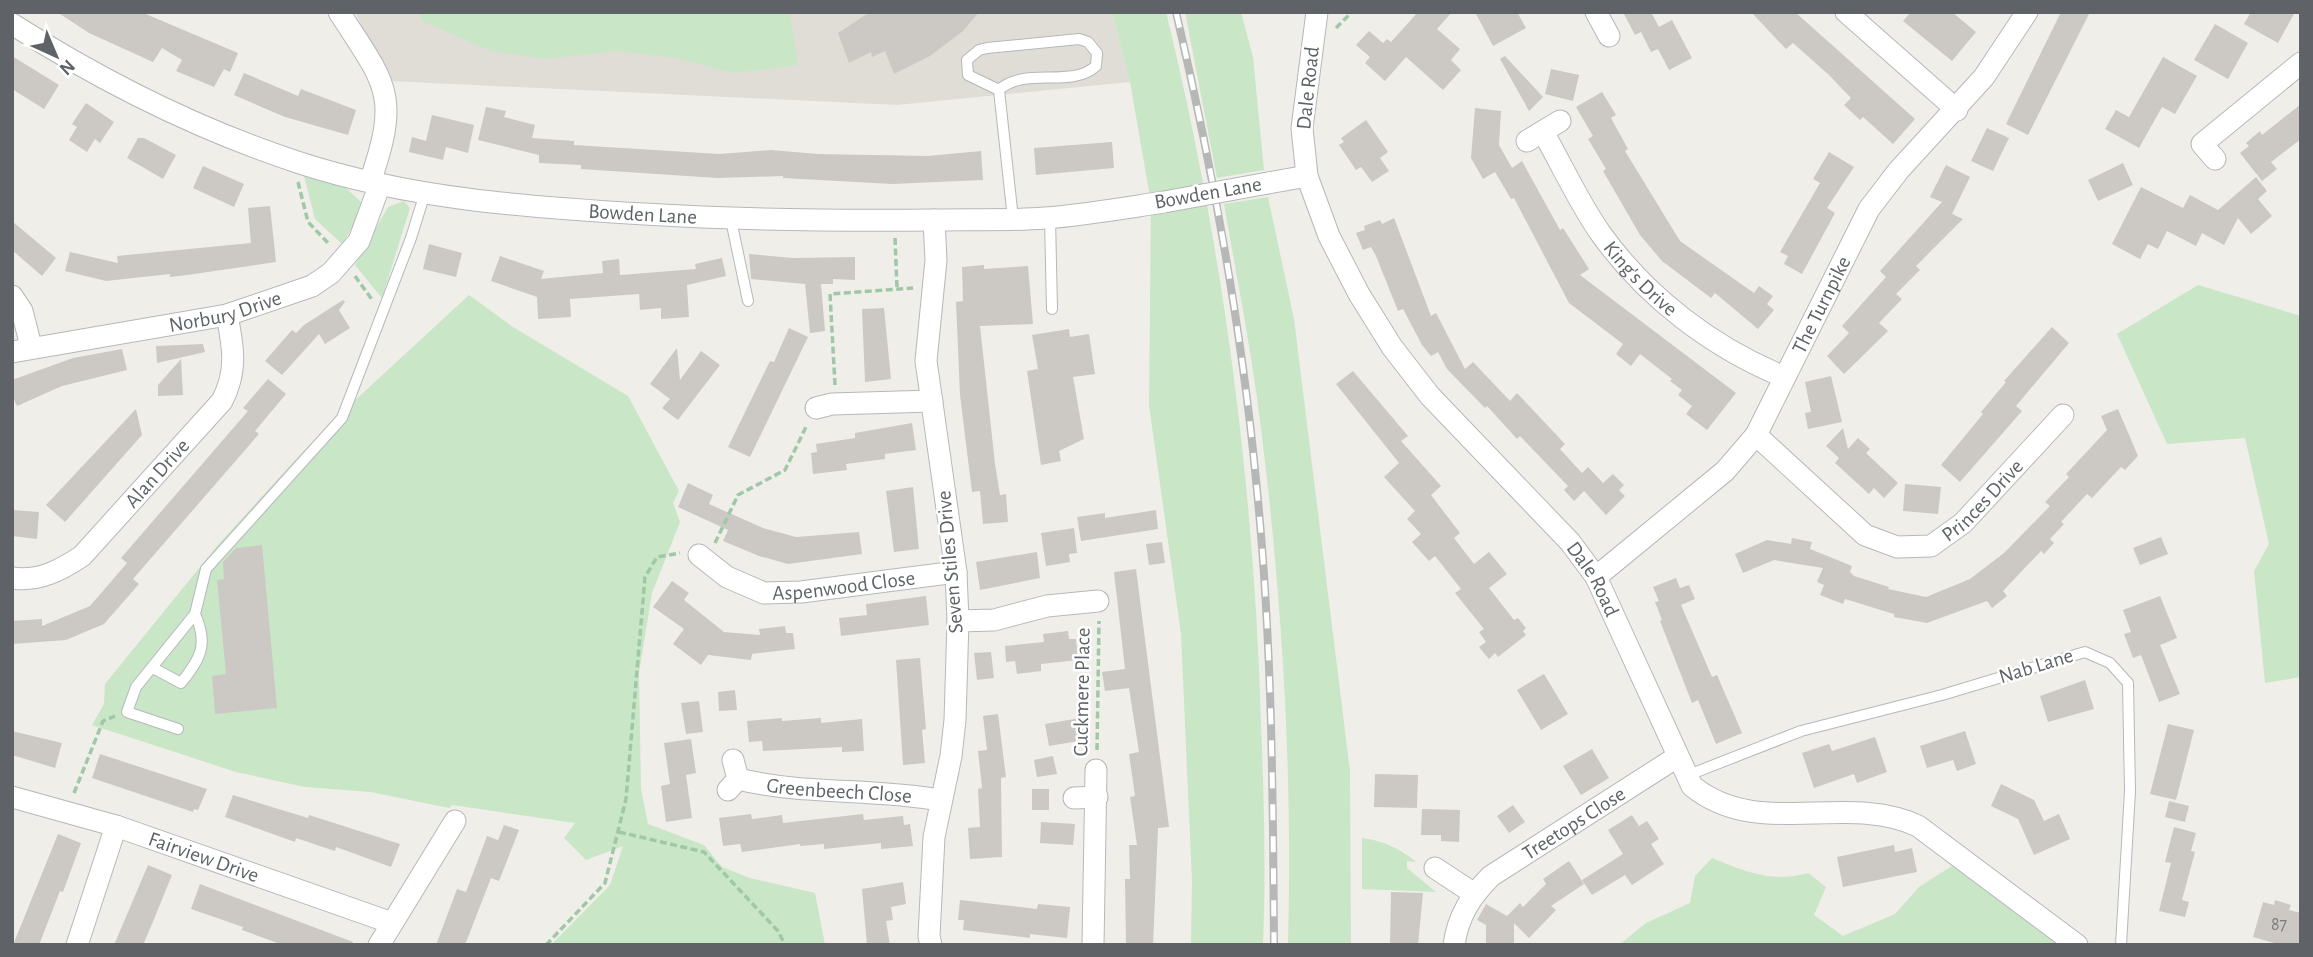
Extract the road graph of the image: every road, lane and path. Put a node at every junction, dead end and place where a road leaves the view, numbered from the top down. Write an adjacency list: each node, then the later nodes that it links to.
1 (339, 12): 14 (street, Norbury Drive)
2 (1317, 12): 13 (street, Dale Road)
3 (1846, 12): 10 (street)
4 (2027, 12): 10 (street, The Turnpike)
5 (1590, 15): 7 (street)
6 (12, 24): 14 (street, Bowden Lane)
7 (1609, 36)
8 (2301, 63): 12 (street)
9 (999, 93): 9 (lane); 17 (lane)
10 (1957, 110): 28 (street, The Turnpike)
11 (1544, 131): 28 (street, King's Drive)
12 (2215, 159)
13 (1307, 176): 16 (street, Bowden Lane, bridge); 35 (street, Dale Road)
14 (375, 183): 15 (street, Bowden Lane); 26 (street, Norbury Drive)
15 (425, 193): 18 (street, Bowden Lane); 38 (lane)
16 (1050, 218): 17 (street, Bowden Lane); 25 (lane)
17 (1013, 219): 19 (street, Bowden Lane)
18 (731, 220): 20 (street, Bowden Lane); 24 (lane)
19 (934, 220): 20 (street, Bowden Lane); 21 (street, Seven Stiles Drive)
20 (894, 222): 22 (path)
21 (933, 287): 22 (path); 29 (street, Seven Stiles Drive)
22 (897, 288): 30 (path)
23 (12, 296): 27 (street)
24 (748, 301)
25 (1052, 309)
26 (227, 315): 27 (street, Norbury Drive); 36 (street, Alan Drive)
27 (21, 349)
28 (1784, 377): 32 (street, The Turnpike)
29 (932, 401): 30 (street); 34 (street, Seven Stiles Drive)
30 (824, 406): 33 (path)
31 (2063, 415): 32 (street, Princes Drive)
32 (1756, 435): 35 (street, The Turnpike)
33 (703, 558): 34 (street, Aspenwood Close); 53 (path)
34 (956, 572): 39 (street, Seven Stiles Drive)
35 (1596, 577): 43 (street, Dale Road)
36 (12, 578)
37 (1098, 600): 39 (street); 44 (path, Cuckmere Place)
38 (195, 614): 40 (lane); 40 (lane)
39 (958, 621): 49 (street, Seven Stiles Drive)
40 (153, 668): 41 (lane)
41 (127, 712): 42 (lane); 50 (path)
42 (178, 729)
43 (1681, 766): 55 (street, Treetops Close); 64 (street, Dale Road); 65 (lane, Nab Lane)
44 (1097, 770): 47 (street)
45 (733, 776): 49 (street, Greenbeech Close)
46 (12, 797): 50 (street, Fairview Drive)
47 (1097, 797): 48 (street); 62 (street)
48 (1074, 798)
49 (939, 800): 61 (street, Seven Stiles Drive)
50 (67, 813): 52 (street, Fairview Drive)
51 (455, 821): 56 (street)
52 (116, 826): 56 (street, Fairview Drive); 57 (street)
53 (619, 832): 59 (path); 60 (path)
54 (1435, 868): 55 (street)
55 (1473, 893): 63 (street, Treetops Close)
56 (392, 923): 58 (street)
57 (77, 945)
58 (379, 945)
59 (546, 945)
60 (785, 945)
61 (931, 945)
62 (1093, 945)
63 (1454, 945)
64 (2077, 945)
65 (2121, 945)

